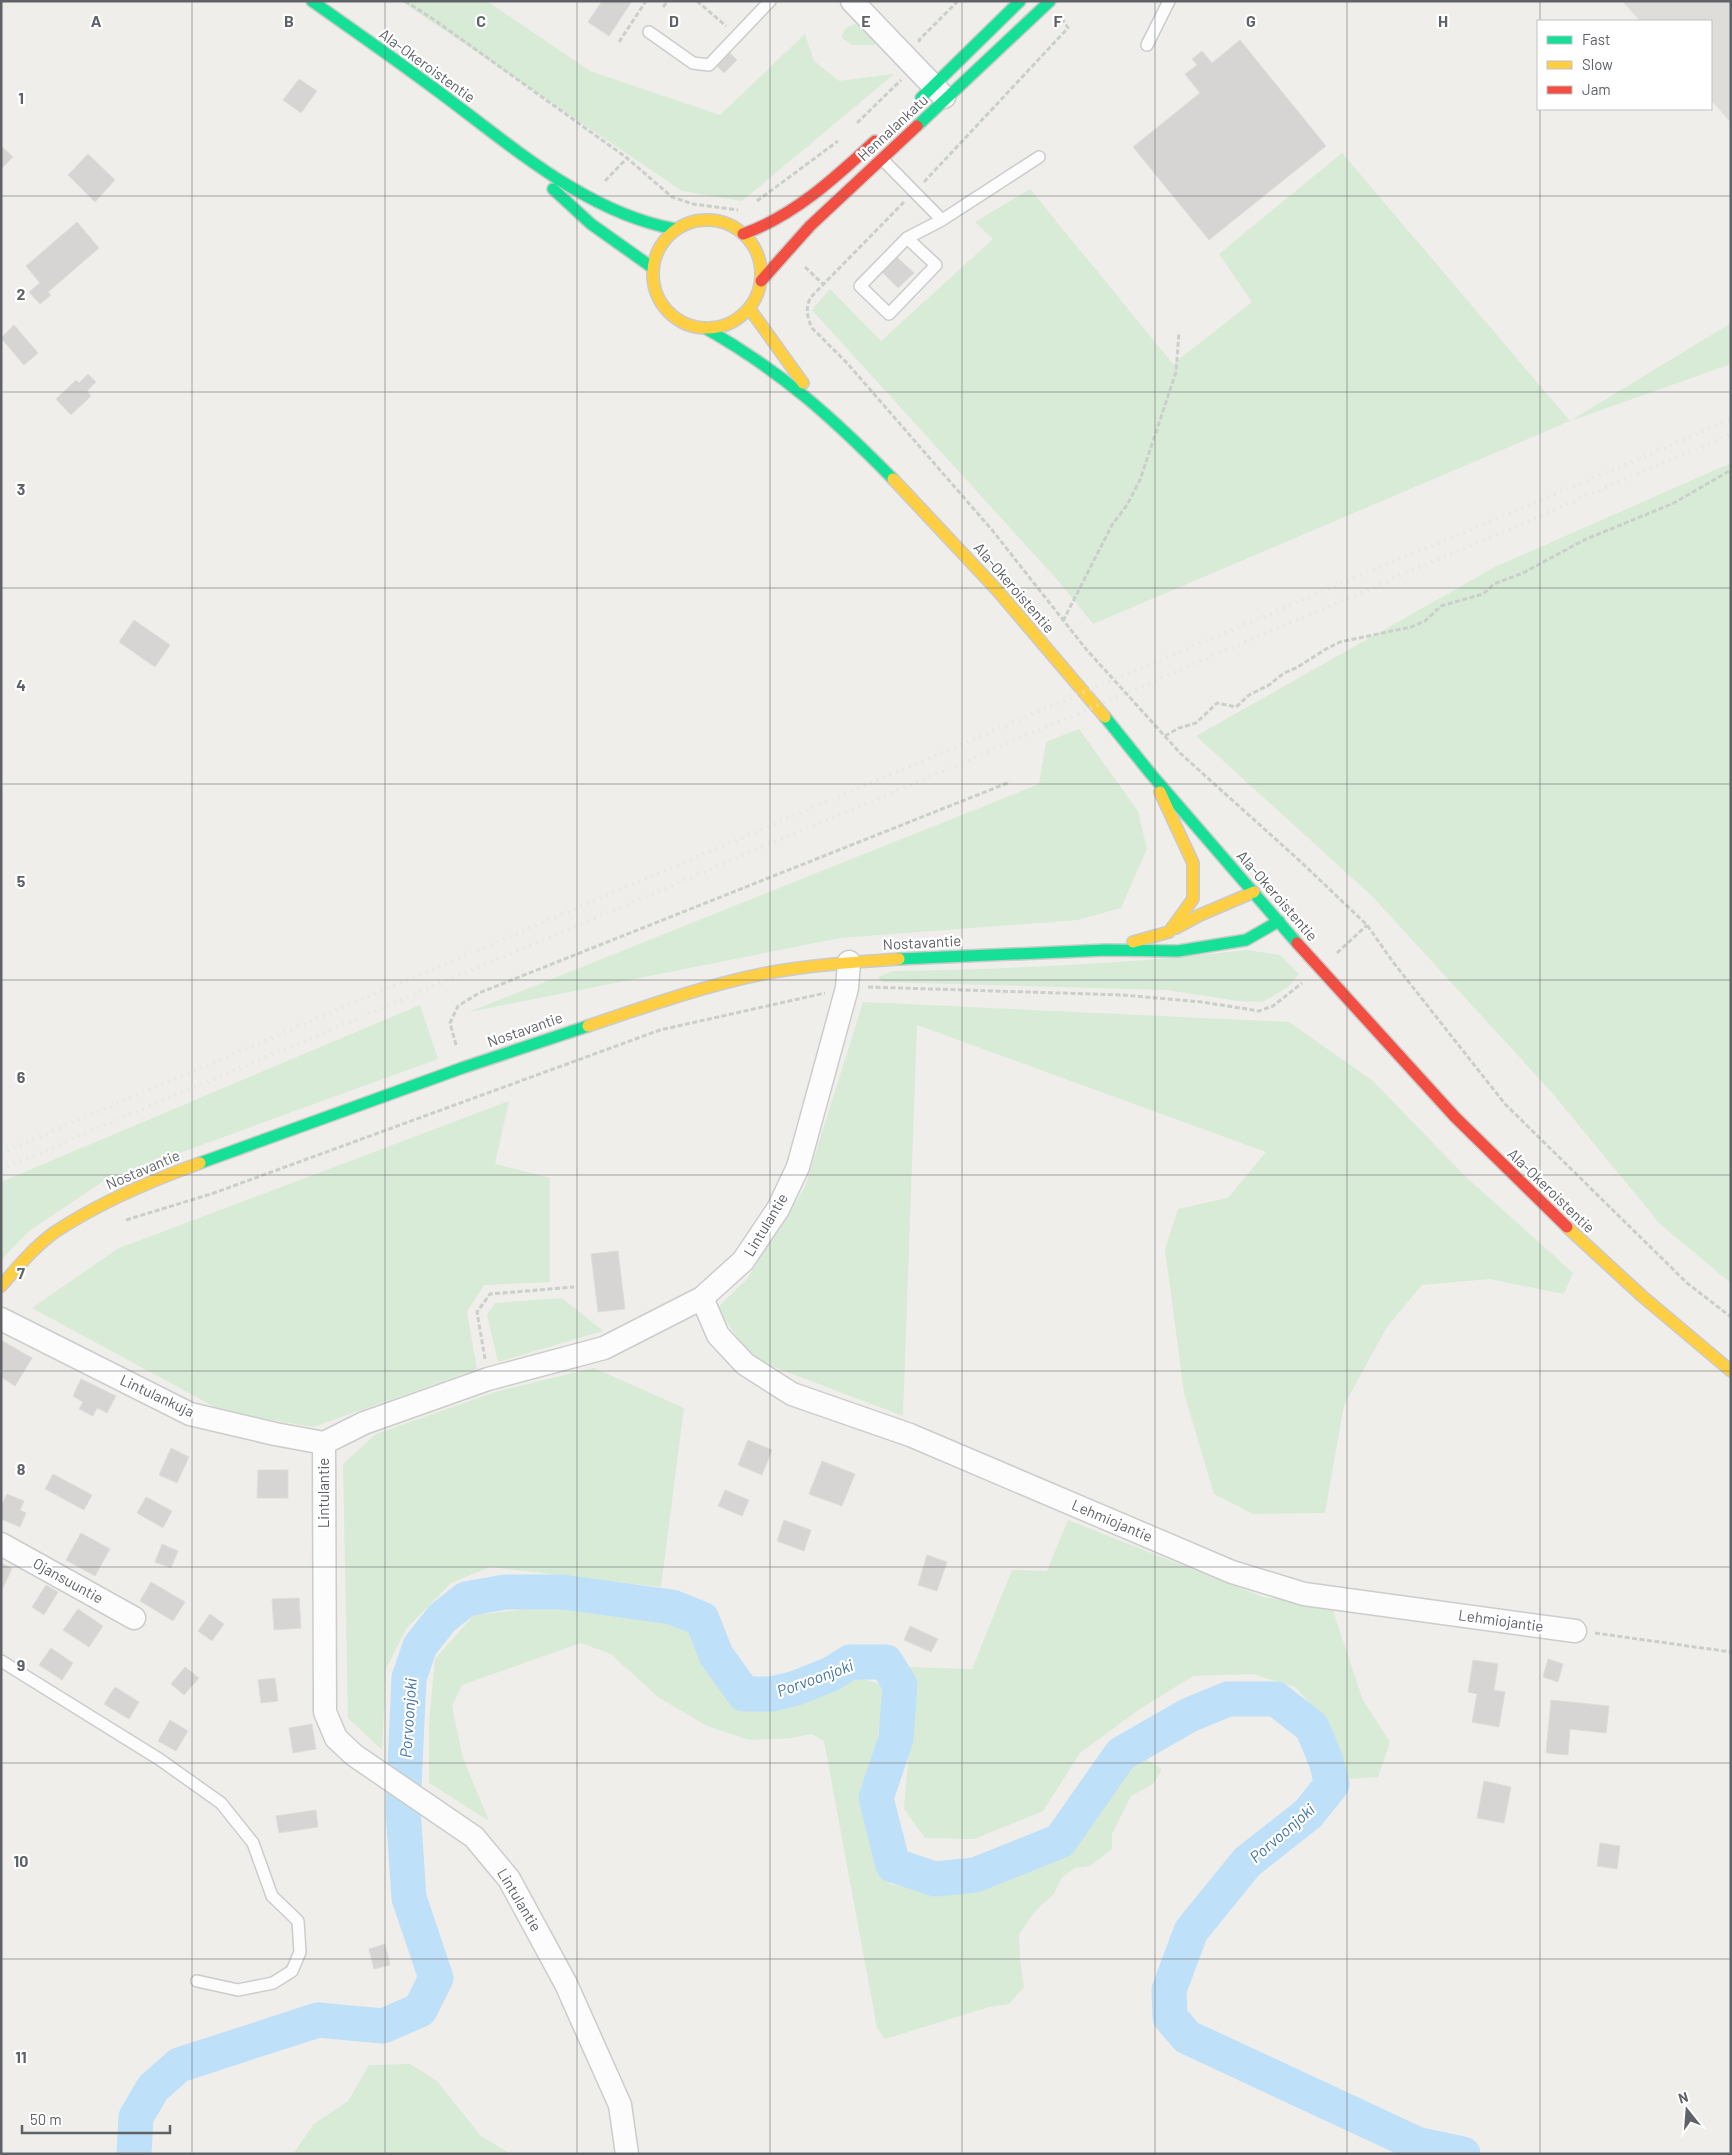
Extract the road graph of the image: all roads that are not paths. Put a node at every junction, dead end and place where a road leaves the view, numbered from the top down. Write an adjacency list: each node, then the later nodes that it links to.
1 (312, 1): 13 (main road, Ala-Okeroistentie)
2 (770, 1): 7 (lane)
3 (852, 1): 9 (street)
4 (1020, 1): 9 (main road, Hennalankatu)
5 (1050, 1): 9 (main road, Hennalankatu)
6 (1168, 1): 8 (lane)
7 (648, 32)
8 (1147, 45)
9 (940, 93): 10 (main road, Hennalankatu); 15 (main road, Hennalankatu)
10 (913, 106)
11 (882, 135): 12 (main road, Hennalankatu)
12 (870, 147): 15 (lane); 18 (main road, Hennalankatu)
13 (524, 156): 17 (main road, Ala-Okeroistentie); 20 (main road, Ala-Okeroistentie)
14 (1038, 157): 16 (lane)
15 (882, 159): 16 (lane); 21 (main road, Hennalankatu)
16 (942, 220): 19 (lane)
17 (675, 230): 18 (main road); 20 (main road)
18 (743, 234): 21 (main road)
19 (907, 238): 19 (lane)
20 (653, 268): 23 (main road)
21 (761, 281): 22 (main road)
22 (749, 308): 23 (main road); 24 (main road, Ala-Okeroistentie)
23 (705, 328): 24 (main road, Ala-Okeroistentie)
24 (827, 414): 25 (main road, Ala-Okeroistentie)
25 (1148, 769): 26 (main road, Ala-Okeroistentie); 28 (main road)
26 (1254, 892): 27 (main road, Ala-Okeroistentie); 28 (main road, Nostavantie)
27 (1279, 920): 29 (main road, Nostavantie); 34 (main road, Ala-Okeroistentie)
28 (1168, 932): 29 (main road, Nostavantie)
29 (1106, 950): 30 (main road, Nostavantie)
30 (849, 962): 31 (main road, Nostavantie); 32 (street, Lintulantie)
31 (1, 1286)
32 (702, 1298): 35 (street, Lintulantie); 38 (street, Lehmiojantie)
33 (1, 1319): 35 (street, Lintulankuja)
34 (1731, 1371)
35 (324, 1443): 41 (street, Lintulantie)
36 (1, 1544): 37 (street, Ojansuuntie)
37 (134, 1618)
38 (1575, 1630)
39 (1, 1661): 40 (lane)
40 (197, 1981)
41 (627, 2154)

